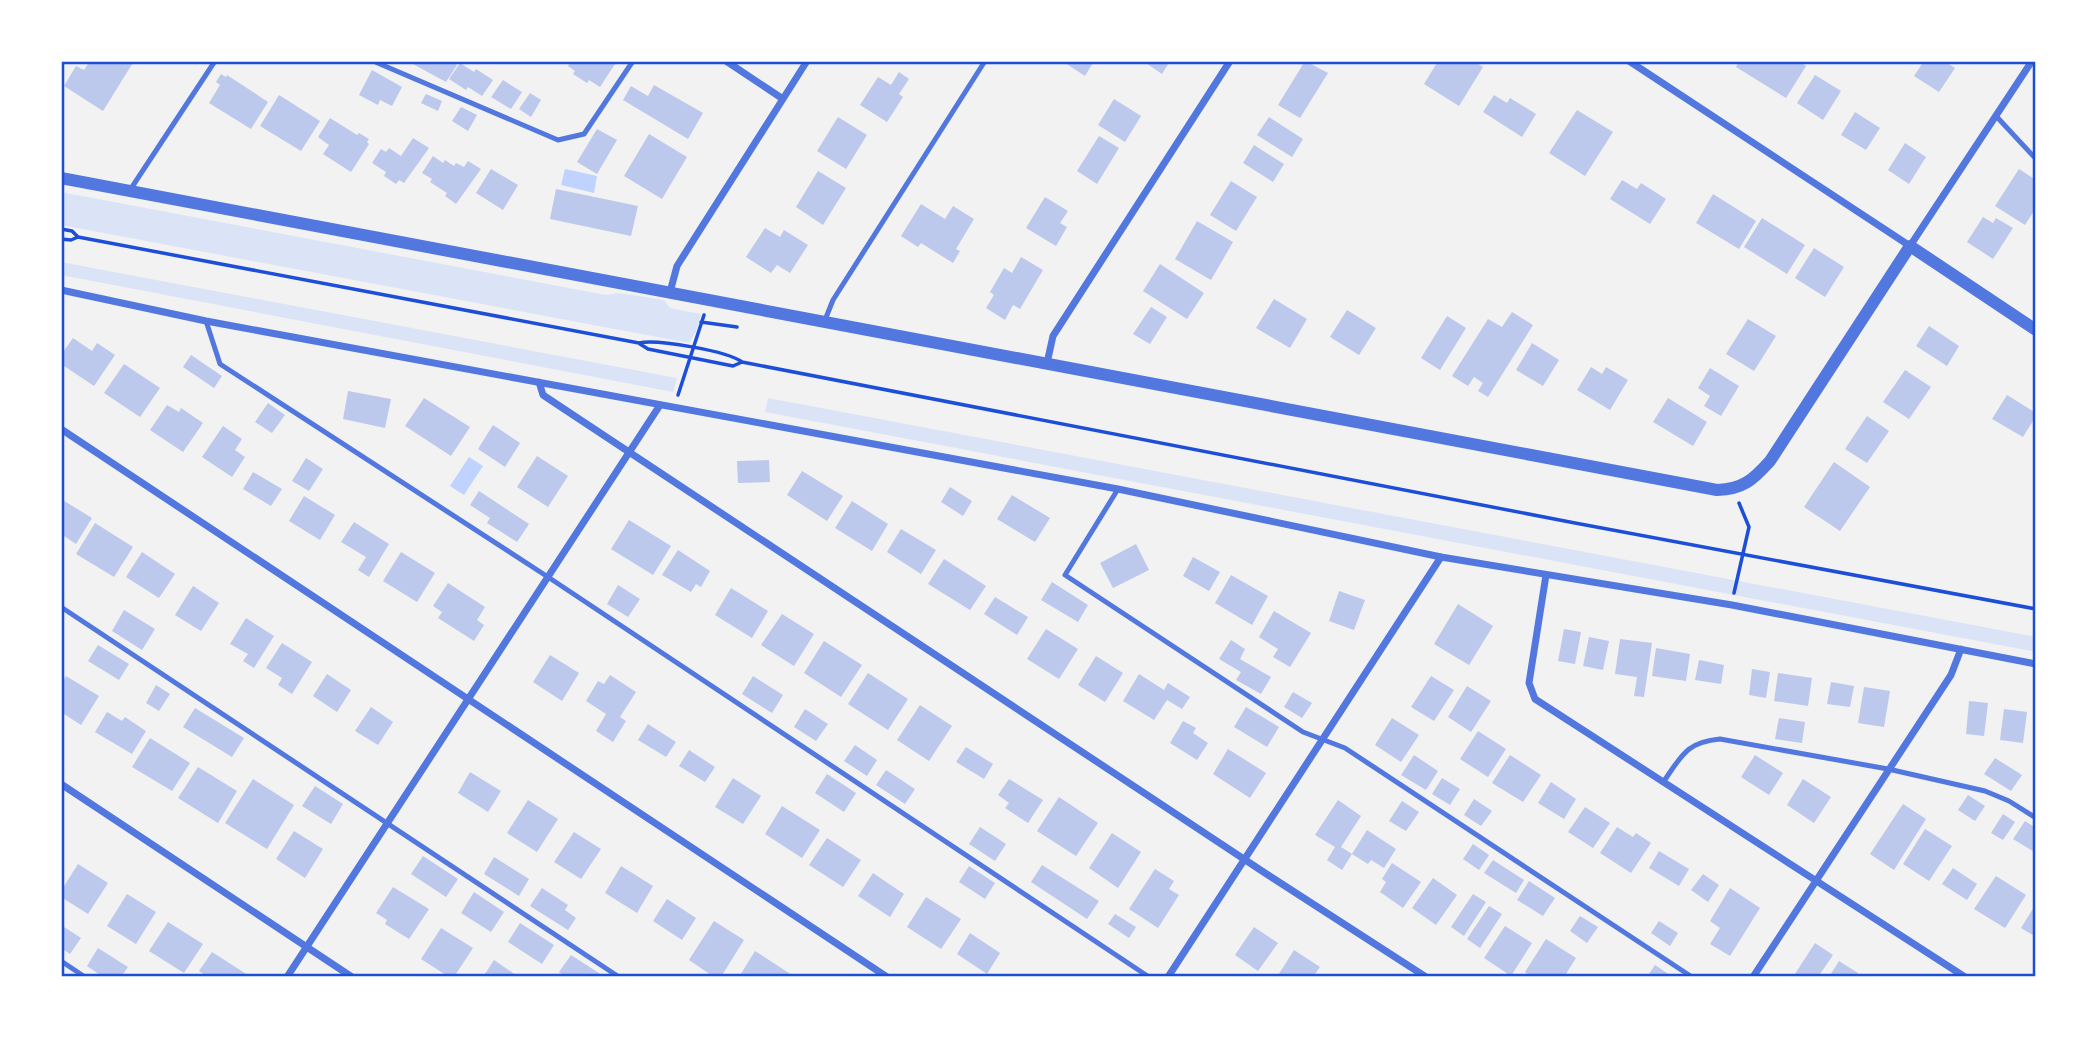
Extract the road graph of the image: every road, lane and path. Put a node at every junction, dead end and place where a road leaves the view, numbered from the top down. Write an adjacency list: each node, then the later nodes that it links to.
1 (215, 61): 14 (lane)
2 (373, 61): 3 (lane)
3 (633, 61)
4 (726, 61): 10 (street)
5 (807, 61): 10 (street)
6 (985, 61): 24 (lane)
7 (1230, 61): 31 (street)
8 (1629, 61): 18 (street)
9 (2032, 61): 11 (street)
10 (783, 99): 20 (street)
11 (1996, 116): 12 (lane); 18 (street)
12 (2036, 159)
13 (61, 178): 14 (street)
14 (130, 190): 20 (street)
15 (61, 229): 16 (path)
16 (78, 237): 17 (path); 27 (path)
17 (61, 239)
18 (1910, 246): 26 (street); 38 (street)
19 (61, 290): 22 (street)
20 (670, 292): 21 (street)
21 (708, 300): 23 (path); 24 (street)
22 (206, 321): 32 (street); 42 (lane)
23 (701, 322): 25 (path); 28 (path)
24 (824, 322): 31 (street)
25 (737, 327)
26 (2036, 330)
27 (639, 343): 28 (path); 29 (path)
28 (693, 348): 29 (path); 30 (path)
29 (690, 358): 30 (path); 34 (path)
30 (742, 362): 39 (path)
31 (1047, 363): 38 (street)
32 (539, 382): 33 (street); 36 (street)
33 (660, 405): 34 (street); 36 (street)
34 (675, 408): 37 (street)
35 (61, 429): 48 (street)
36 (630, 453): 42 (street); 55 (street)
37 (1118, 489): 40 (street); 49 (lane)
38 (1733, 489): 39 (path)
39 (1743, 555): 43 (path); 45 (path)
40 (1441, 556): 41 (street); 49 (street)
41 (1546, 575): 43 (street); 51 (street)
42 (548, 577): 48 (street); 64 (lane)
43 (1731, 605): 46 (street)
44 (61, 607): 54 (lane)
45 (2036, 609)
46 (1961, 649): 47 (street); 50 (street)
47 (2036, 664)
48 (468, 700): 54 (street); 63 (street)
49 (1322, 739): 55 (street); 67 (lane)
50 (1888, 769): 51 (lane); 53 (lane); 56 (street)
51 (1664, 781): 56 (street)
52 (61, 784): 57 (street)
53 (2036, 818)
54 (387, 825): 57 (street); 62 (lane)
55 (1244, 859): 65 (street); 66 (street)
56 (1815, 881): 68 (street); 69 (street)
57 (308, 947): 60 (street); 61 (street)
58 (61, 961): 59 (lane)
59 (85, 977)
60 (287, 977)
61 (352, 977)
62 (620, 977)
63 (887, 977)
64 (1149, 977)
65 (1168, 977)
66 (1426, 977)
67 (1692, 977)
68 (1753, 977)
69 (1965, 977)

